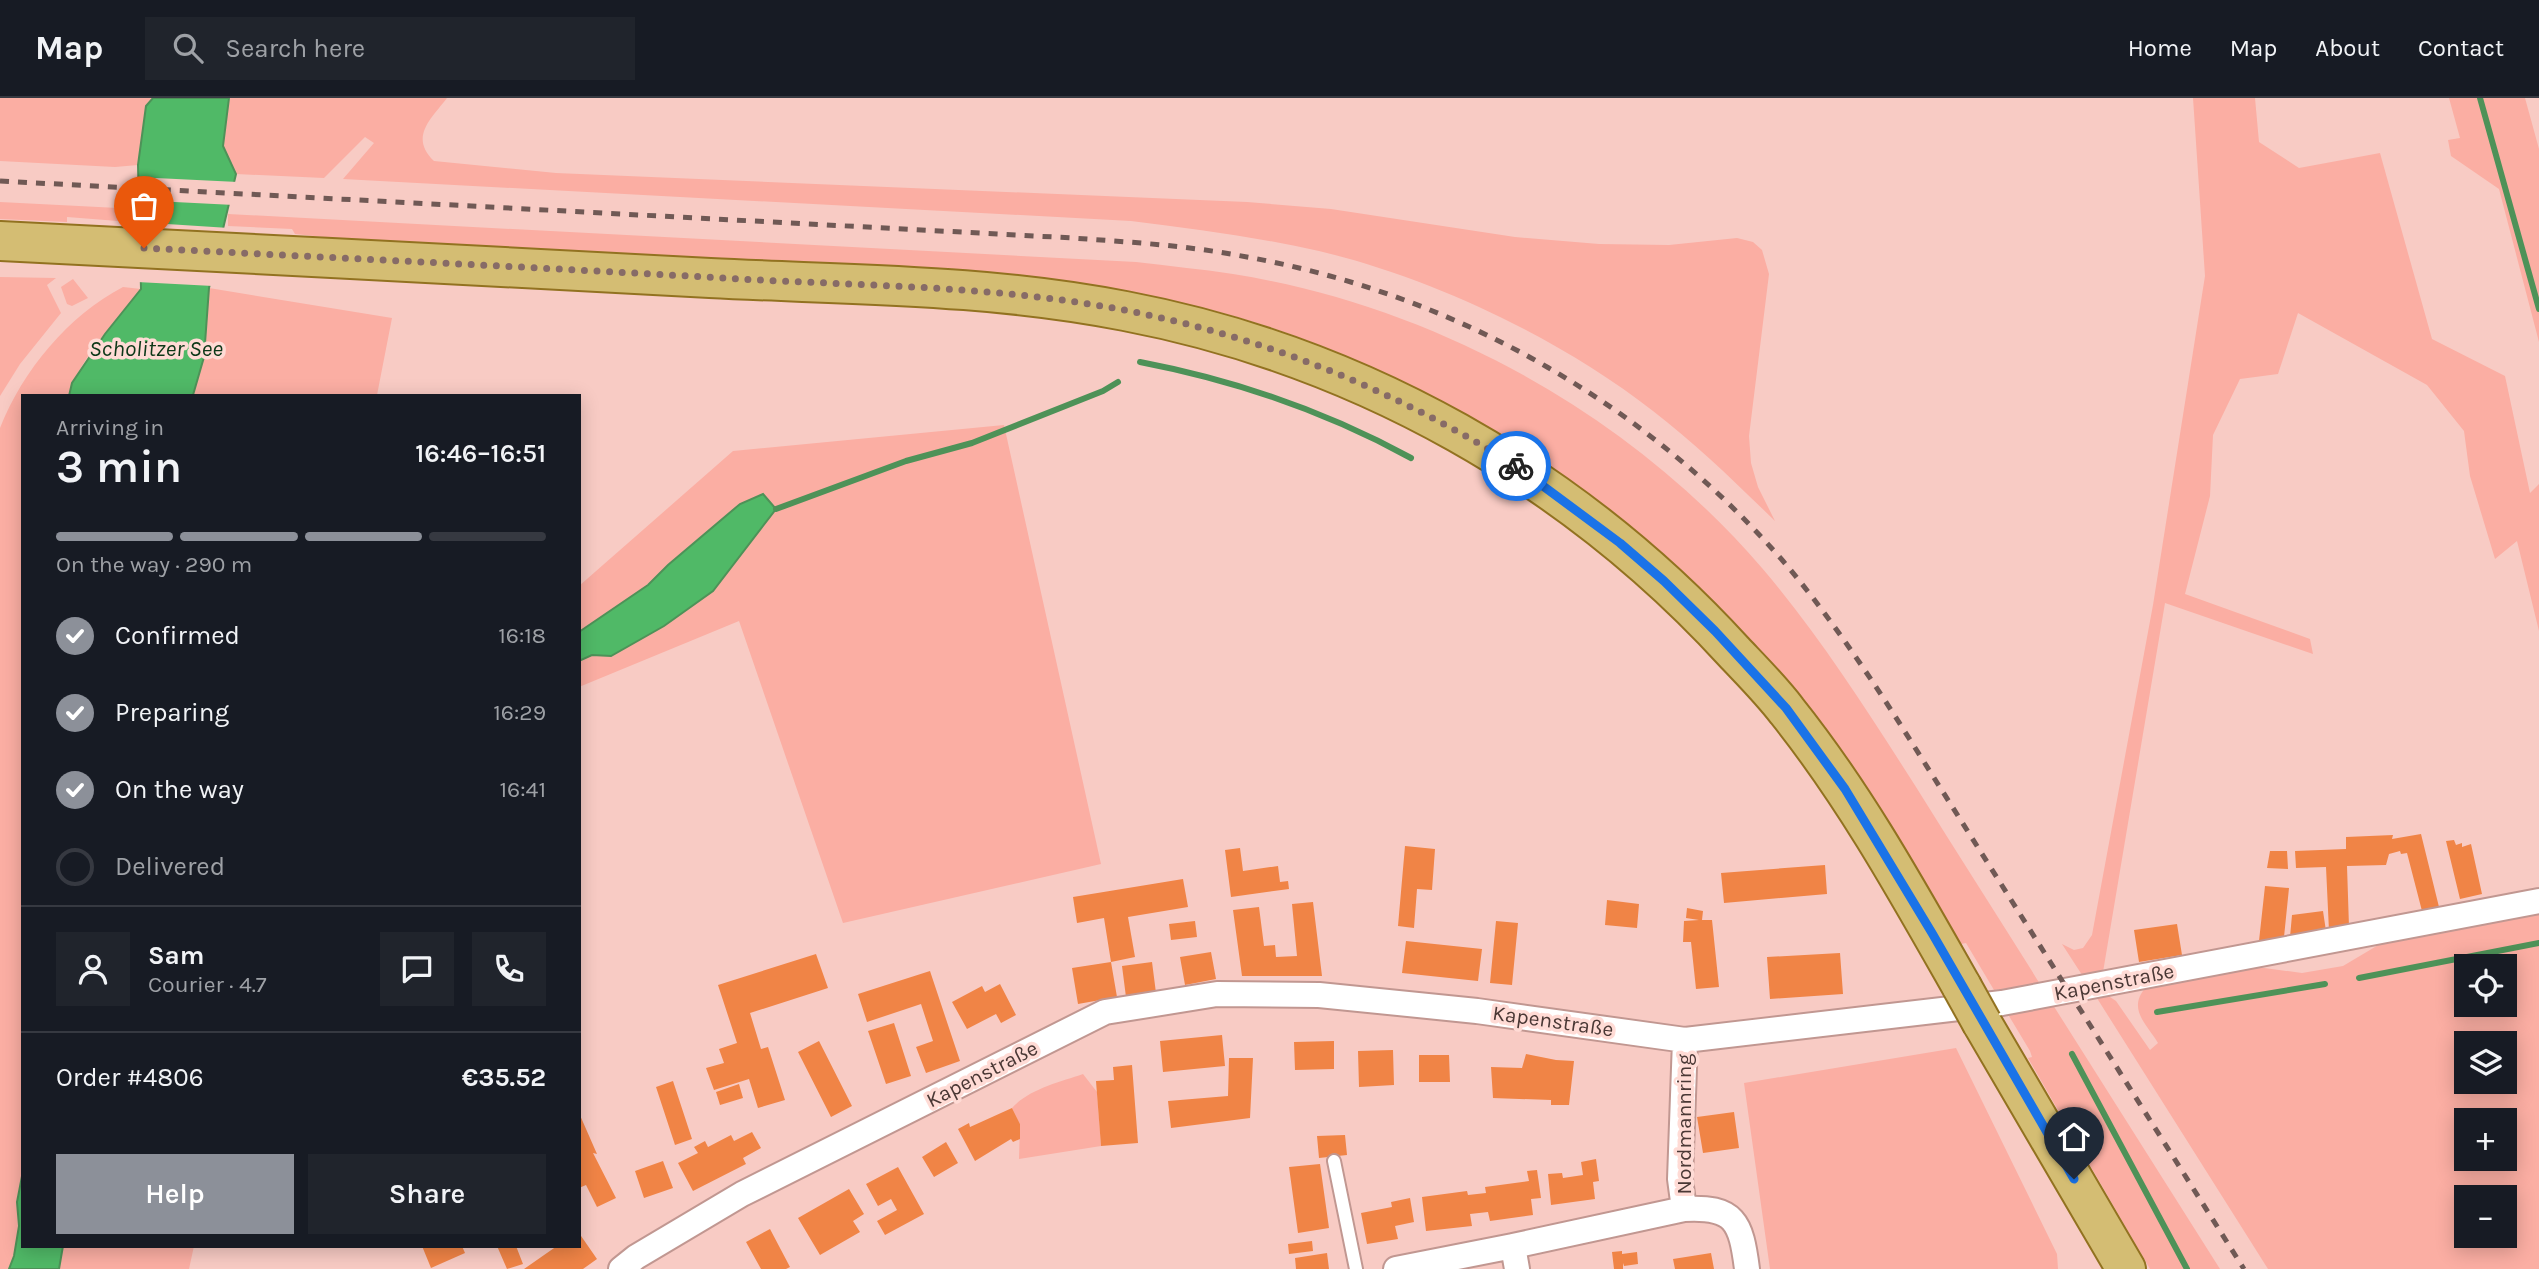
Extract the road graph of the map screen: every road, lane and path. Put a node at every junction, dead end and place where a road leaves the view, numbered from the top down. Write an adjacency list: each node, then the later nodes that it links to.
1 (0, 242): 11 (main road, bridge)
2 (2539, 901): 3 (street, Kapenstraße)
3 (1685, 1040): 5 (street, Nordmannring); 7 (street, Kapenstraße)
4 (1334, 1161): 8 (lane)
5 (1684, 1209): 6 (street, Nordmannring); 10 (street, Nordmannring)
6 (1515, 1258): 9 (street, Nordmannring)
7 (621, 1269)
8 (1356, 1269)
9 (1396, 1269)
10 (1747, 1269)
11 (2126, 1269)

